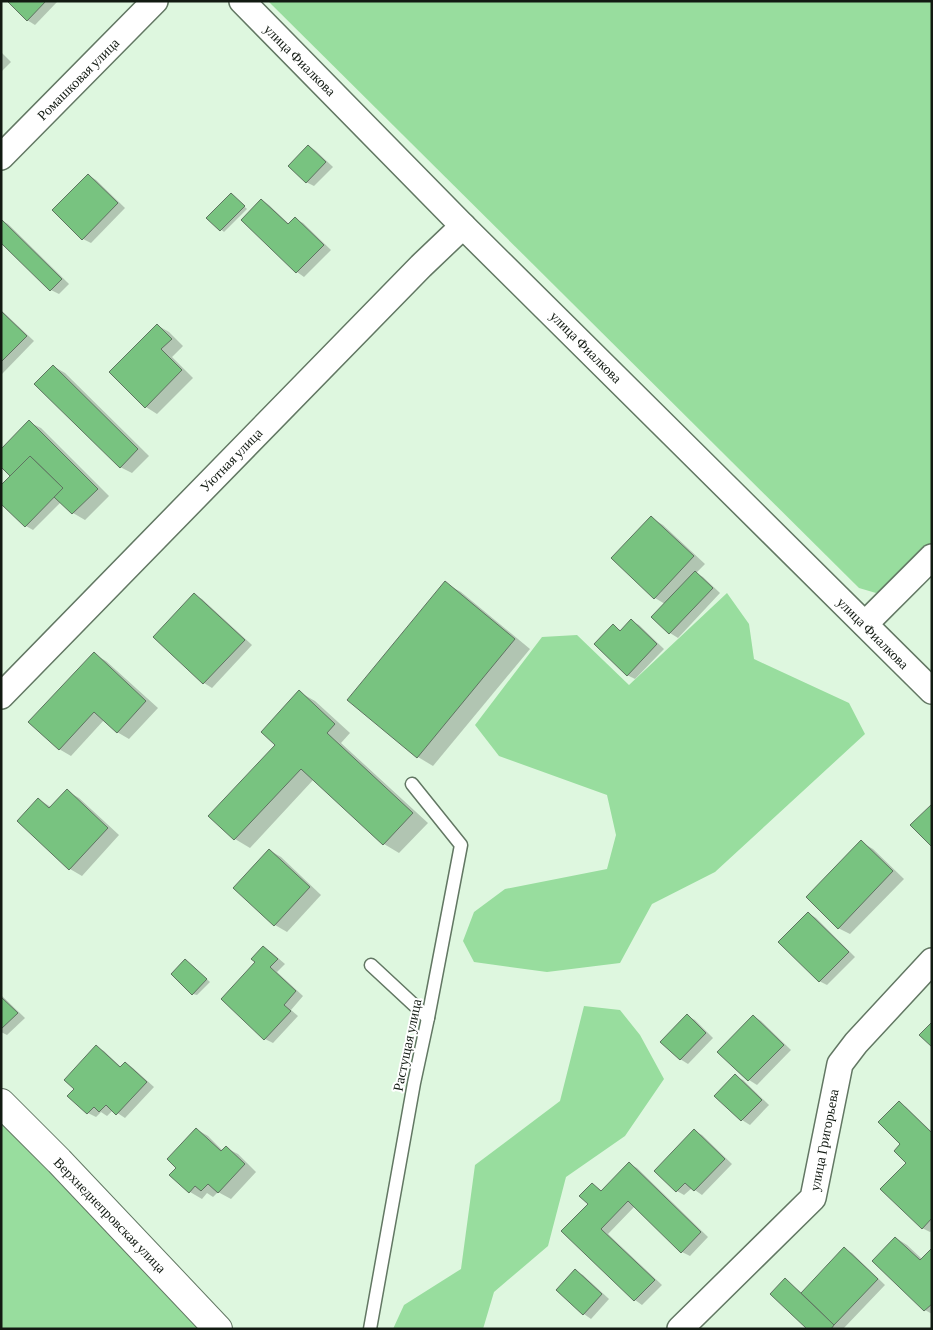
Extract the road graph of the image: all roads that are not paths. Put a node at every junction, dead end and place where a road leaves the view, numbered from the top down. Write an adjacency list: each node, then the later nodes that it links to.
1 (155, 1): 3 (street, Ромашковая улица)
2 (242, 1): 4 (street, улица Фиалкова)
3 (1, 157)
4 (463, 226): 6 (street, улица Фиалкова); 8 (street, Уютная улица)
5 (932, 556): 6 (street)
6 (865, 624): 7 (street, улица Фиалкова)
7 (932, 691)
8 (1, 696)
9 (412, 784): 12 (lane, Растущая улица)
10 (932, 962): 16 (street, улица Григорьева)
11 (371, 965): 12 (lane)
12 (428, 1018): 15 (lane, Растущая улица)
13 (1, 1103): 14 (street, Верхнеднепровская улица)
14 (218, 1329)
15 (370, 1329)
16 (680, 1329)

